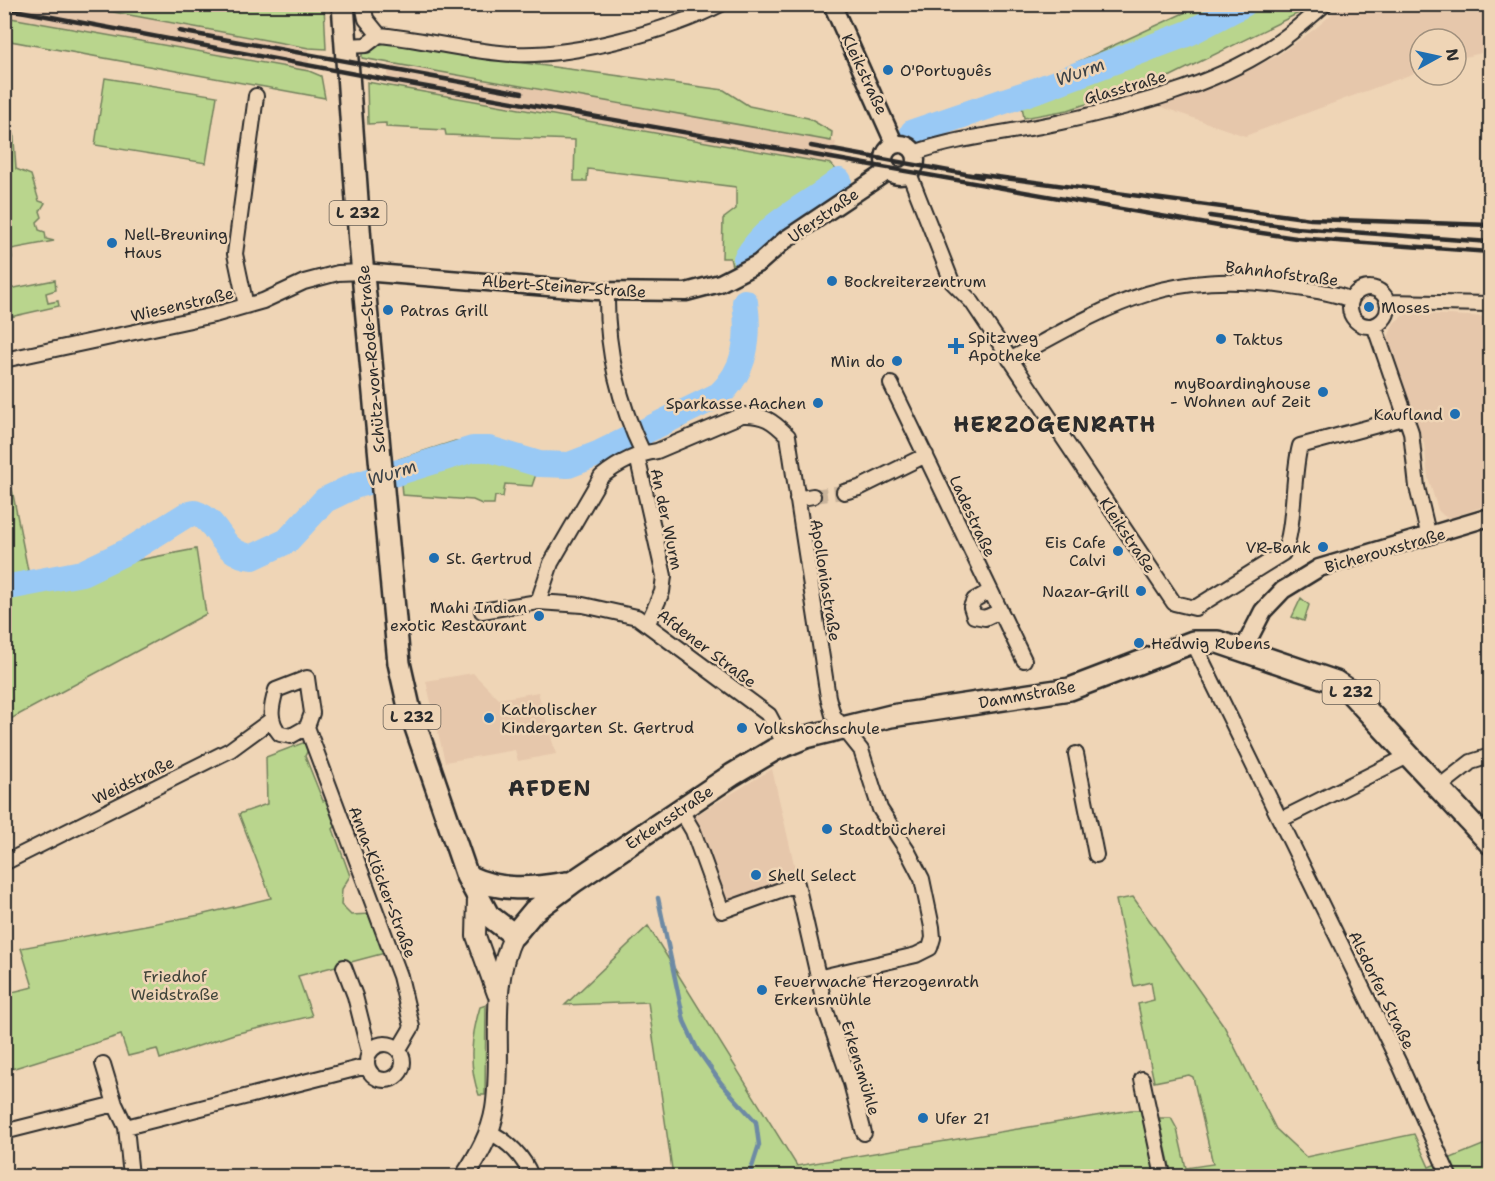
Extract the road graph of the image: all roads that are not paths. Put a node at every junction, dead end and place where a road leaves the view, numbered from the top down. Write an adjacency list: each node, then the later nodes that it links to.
1 (343, 4): 7 (main road, Schütz-von-Rode-Straße / L 232)
2 (363, 4): 6 (street)
3 (722, 4): 6 (street)
4 (832, 4): 9 (street, Kleikstraße)
5 (1325, 4): 10 (street, Glasstraße)
6 (379, 34): 7 (street)
7 (347, 46): 14 (main road, Schütz-von-Rode-Straße / L 232)
8 (256, 96): 19 (street)
9 (895, 145): 10 (street); 11 (street)
10 (914, 153): 12 (street)
11 (888, 171): 12 (street); 13 (street, Uferstraße)
12 (909, 173): 22 (street, Kleikstraße)
13 (759, 263): 15 (street, Albert-Steiner-Straße)
14 (363, 272): 15 (street, Albert-Steiner-Straße); 19 (street, Wiesenstraße); 54 (main road, Schütz-von-Rode-Straße / L 232)
15 (607, 292): 26 (street, An der Wurm)
16 (1351, 300): 17 (street); 20 (street); 22 (street, Bahnhofstraße)
17 (1387, 302): 18 (street); 20 (street)
18 (1491, 304)
19 (246, 306): 21 (street, Wiesenstraße)
20 (1374, 325): 24 (street)
21 (4, 360)
22 (1010, 360): 24 (street, Kleikstraße)
23 (891, 384): 27 (street, Ladestraße)
24 (1407, 417): 32 (street)
25 (788, 436): 26 (street, An der Wurm); 30 (street, Apolloniastraße)
26 (639, 451): 34 (street, An der Wurm); 37 (street, An der Wurm)
27 (926, 455): 28 (street); 33 (street, Ladestraße)
28 (844, 492)
29 (813, 496): 30 (street)
30 (797, 499): 43 (street, Apolloniastraße)
31 (1491, 517): 32 (street, Bicherouxstraße)
32 (1430, 537): 39 (street, Bicherouxstraße)
33 (990, 591): 36 (street, Ladestraße); 36 (street)
34 (538, 602): 35 (street, Afdener Straße); 37 (street, Afdener Straße)
35 (482, 611)
36 (1000, 611): 40 (street, Ladestraße)
37 (648, 623): 44 (street, Afdener Straße)
38 (1193, 642): 39 (main road, Dammstraße / L 232); 43 (main road, Dammstraße / L 232); 50 (street, Alsdorfer Straße)
39 (1243, 650): 46 (main road, L 232)
40 (1024, 660)
41 (271, 720): 42 (street); 42 (street); 53 (street, Weidstraße)
42 (307, 727): 61 (street, Anna-Klöcker-Straße)
43 (841, 727): 44 (main road, Erkensstraße / L 232); 59 (street)
44 (785, 745): 49 (main road, Erkensstraße / L 232)
45 (1076, 754): 52 (street)
46 (1410, 755): 48 (main road, L 232); 50 (street)
47 (1491, 756): 48 (street)
48 (1439, 787): 51 (main road, L 232)
49 (680, 809): 55 (main road, Erkensstraße / L 232); 59 (street, Erkensmühle)
50 (1282, 819): 75 (street, Alsdorfer Straße)
51 (1491, 843)
52 (1096, 855)
53 (4, 863)
54 (467, 876): 55 (main road); 56 (main road, Schütz-von-Rode-Straße / L 232)
55 (573, 882): 57 (main road, Erkensstraße / L 232)
56 (477, 898): 57 (main road, Schütz-von-Rode-Straße / L 232); 60 (main road)
57 (514, 935): 60 (main road)
58 (344, 967): 62 (street)
59 (818, 978): 70 (street, Erkensmühle)
60 (498, 996): 69 (main road)
61 (399, 1050): 62 (street); 64 (street, Anna-Klöcker-Straße)
62 (369, 1052): 64 (street)
63 (103, 1064): 66 (street)
64 (367, 1066): 67 (street)
65 (1142, 1079): 74 (street)
66 (115, 1104): 67 (street); 68 (street)
67 (126, 1127): 71 (street)
68 (4, 1132)
69 (489, 1132): 72 (main road); 73 (street)
70 (864, 1132)
71 (131, 1176)
72 (465, 1176)
73 (531, 1176)
74 (1163, 1176)
75 (1449, 1176)

